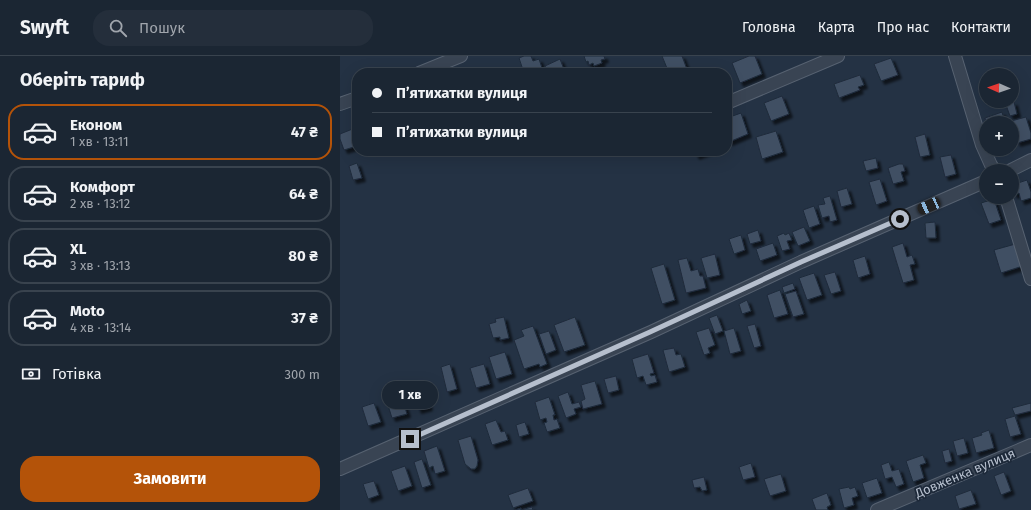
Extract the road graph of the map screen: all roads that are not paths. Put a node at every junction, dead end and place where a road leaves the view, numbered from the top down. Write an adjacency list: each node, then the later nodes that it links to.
1 (461, 56): 4 (street)
2 (838, 56): 6 (street)
3 (955, 56): 9 (street)
4 (431, 68)
5 (352, 100): 7 (street)
6 (732, 101)
7 (340, 104)
8 (1031, 160): 10 (street)
9 (991, 164)
10 (1019, 166)
11 (979, 185): 15 (street)
12 (1008, 204): 13 (street)
13 (1031, 279)
14 (1031, 445): 16 (street, Довженка вулиця)
15 (340, 470)
16 (877, 510)

